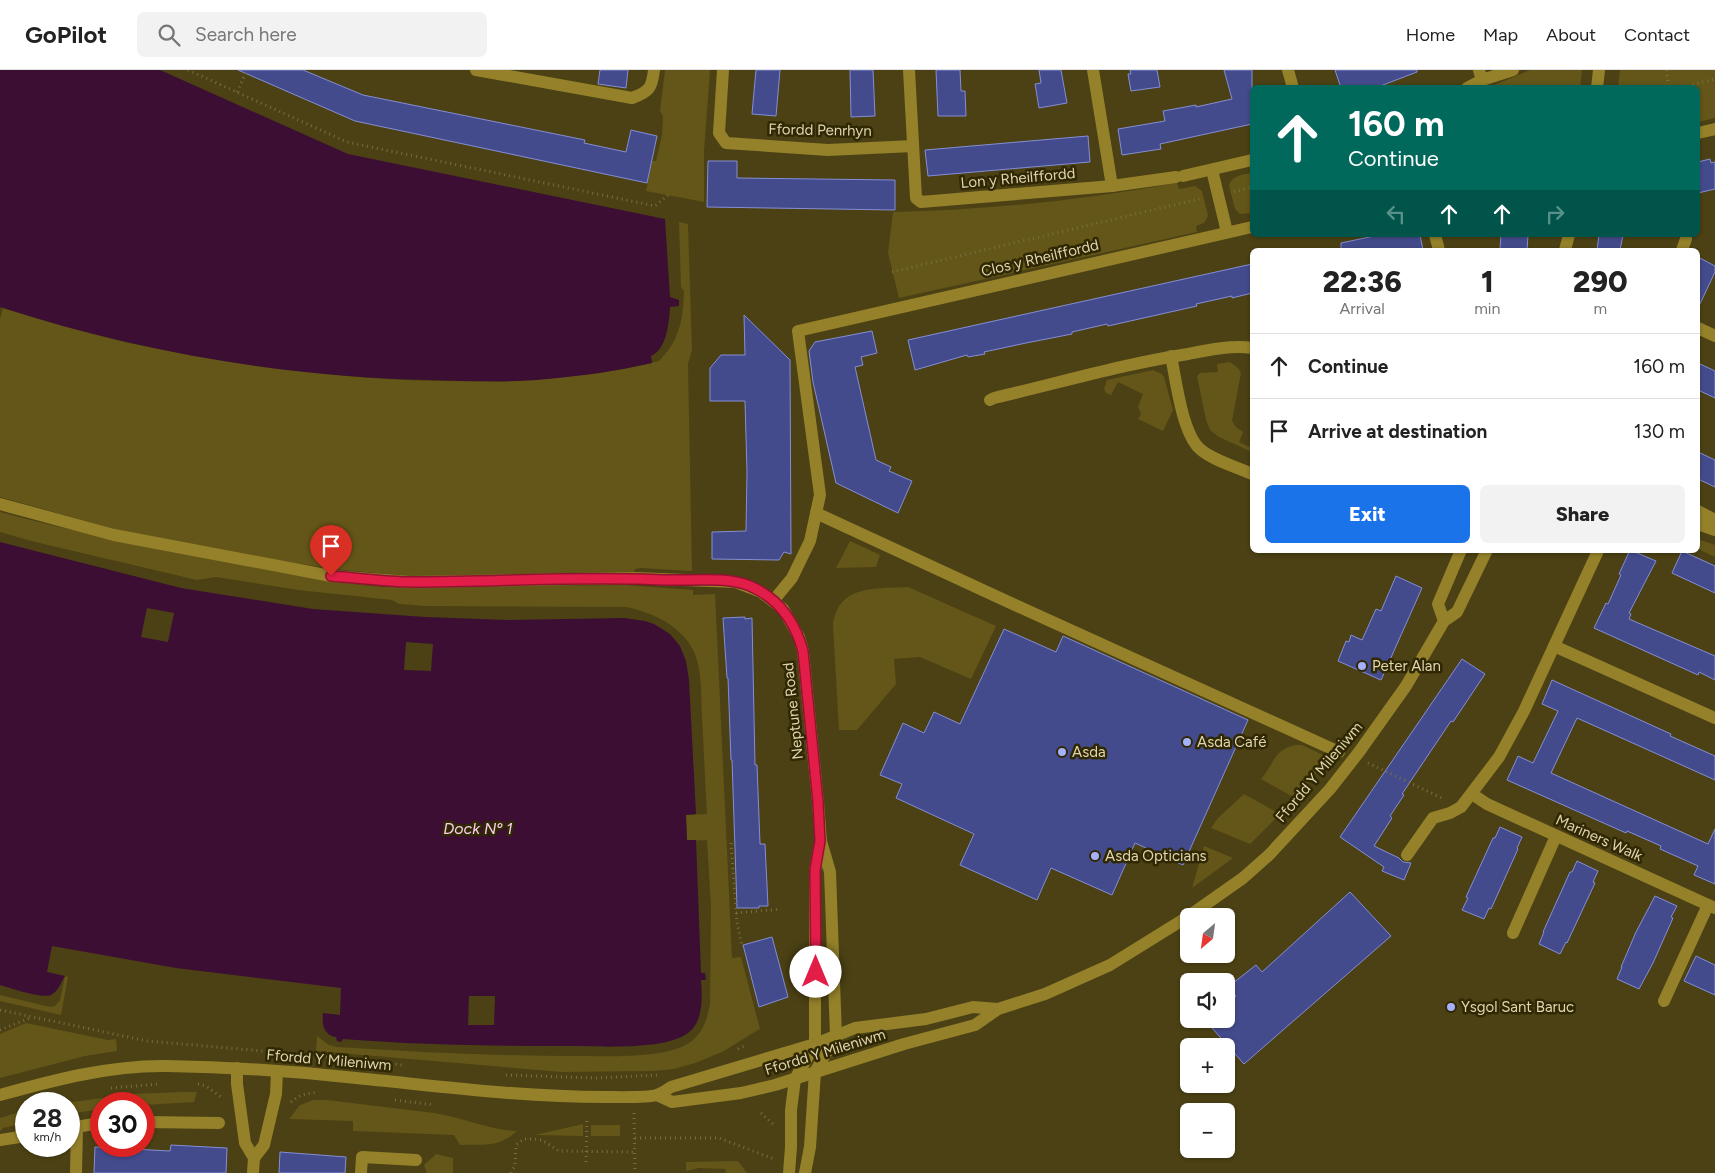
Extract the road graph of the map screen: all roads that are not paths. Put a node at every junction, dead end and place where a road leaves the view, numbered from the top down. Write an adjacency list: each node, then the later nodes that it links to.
1 (476, 70): 2 (street)
2 (654, 70)
3 (723, 70): 15 (street, Ffordd Penrhyn)
4 (909, 70): 15 (street)
5 (1093, 70): 18 (street)
6 (1288, 70): 10 (street)
7 (1513, 70): 9 (street)
8 (1599, 70): 12 (street)
9 (1480, 75): 11 (street)
10 (1292, 85)
11 (1470, 85)
12 (1597, 85)
13 (1715, 129): 14 (street)
14 (1700, 133)
15 (913, 146): 18 (street, Lon y Rheilffordd)
16 (1250, 160): 17 (street, Lon y Rheilffordd)
17 (1212, 170): 18 (street, Lon y Rheilffordd); 20 (street)
18 (1112, 186)
19 (1250, 227): 20 (street, Clos y Rheilffordd)
20 (1227, 232): 28 (street, Clos y Rheilffordd)
21 (1700, 329): 22 (street)
22 (1715, 336)
23 (1250, 348): 24 (street)
24 (1171, 356): 25 (street); 26 (street)
25 (990, 400)
26 (1250, 473)
27 (0, 504): 36 (street, Neptune Road)
28 (816, 512): 36 (street); 40 (street)
29 (1700, 512): 30 (street)
30 (1715, 520)
31 (1700, 525): 32 (street)
32 (1715, 530)
33 (1459, 553): 37 (street)
34 (1486, 553): 37 (street, Ffordd Y Mileniwm)
35 (1597, 553): 38 (street)
36 (773, 601): 43 (street, Neptune Road)
37 (1444, 621): 46 (street, Ffordd Y Mileniwm)
38 (1554, 646): 39 (street); 41 (street)
39 (1715, 718)
40 (1339, 752)
41 (1472, 794): 42 (street, Mariners Walk); 44 (street)
42 (1556, 836): 45 (street, Mariners Walk); 48 (street)
43 (820, 841): 51 (street, Neptune Road); 52 (street, Neptune Road)
44 (1407, 855)
45 (1711, 906): 49 (street)
46 (1200, 908)
47 (1180, 922): 50 (street, Ffordd Y Mileniwm)
48 (1513, 933)
49 (1664, 1001)
50 (998, 1009): 51 (street, Ffordd Y Mileniwm); 55 (street, Ffordd Y Mileniwm)
51 (836, 1036): 52 (street, Ffordd Y Mileniwm); 55 (street)
52 (816, 1044): 56 (street); 58 (street, Ffordd Y Mileniwm)
53 (237, 1068): 54 (street, Ffordd Y Mileniwm); 57 (street, Ffordd Y Mileniwm); 64 (street)
54 (277, 1071): 58 (street, Ffordd Y Mileniwm); 64 (street)
55 (814, 1072): 56 (street, Ffordd Y Mileniwm); 70 (street)
56 (795, 1079): 58 (street, Ffordd Y Mileniwm); 69 (street)
57 (0, 1095)
58 (657, 1095)
59 (155, 1122): 60 (street)
60 (218, 1123)
61 (15, 1138): 62 (street)
62 (0, 1140)
63 (75, 1157): 66 (street)
64 (254, 1158): 67 (street)
65 (416, 1160): 68 (street)
66 (76, 1173)
67 (254, 1173)
68 (360, 1173)
69 (789, 1173)
70 (805, 1173)

